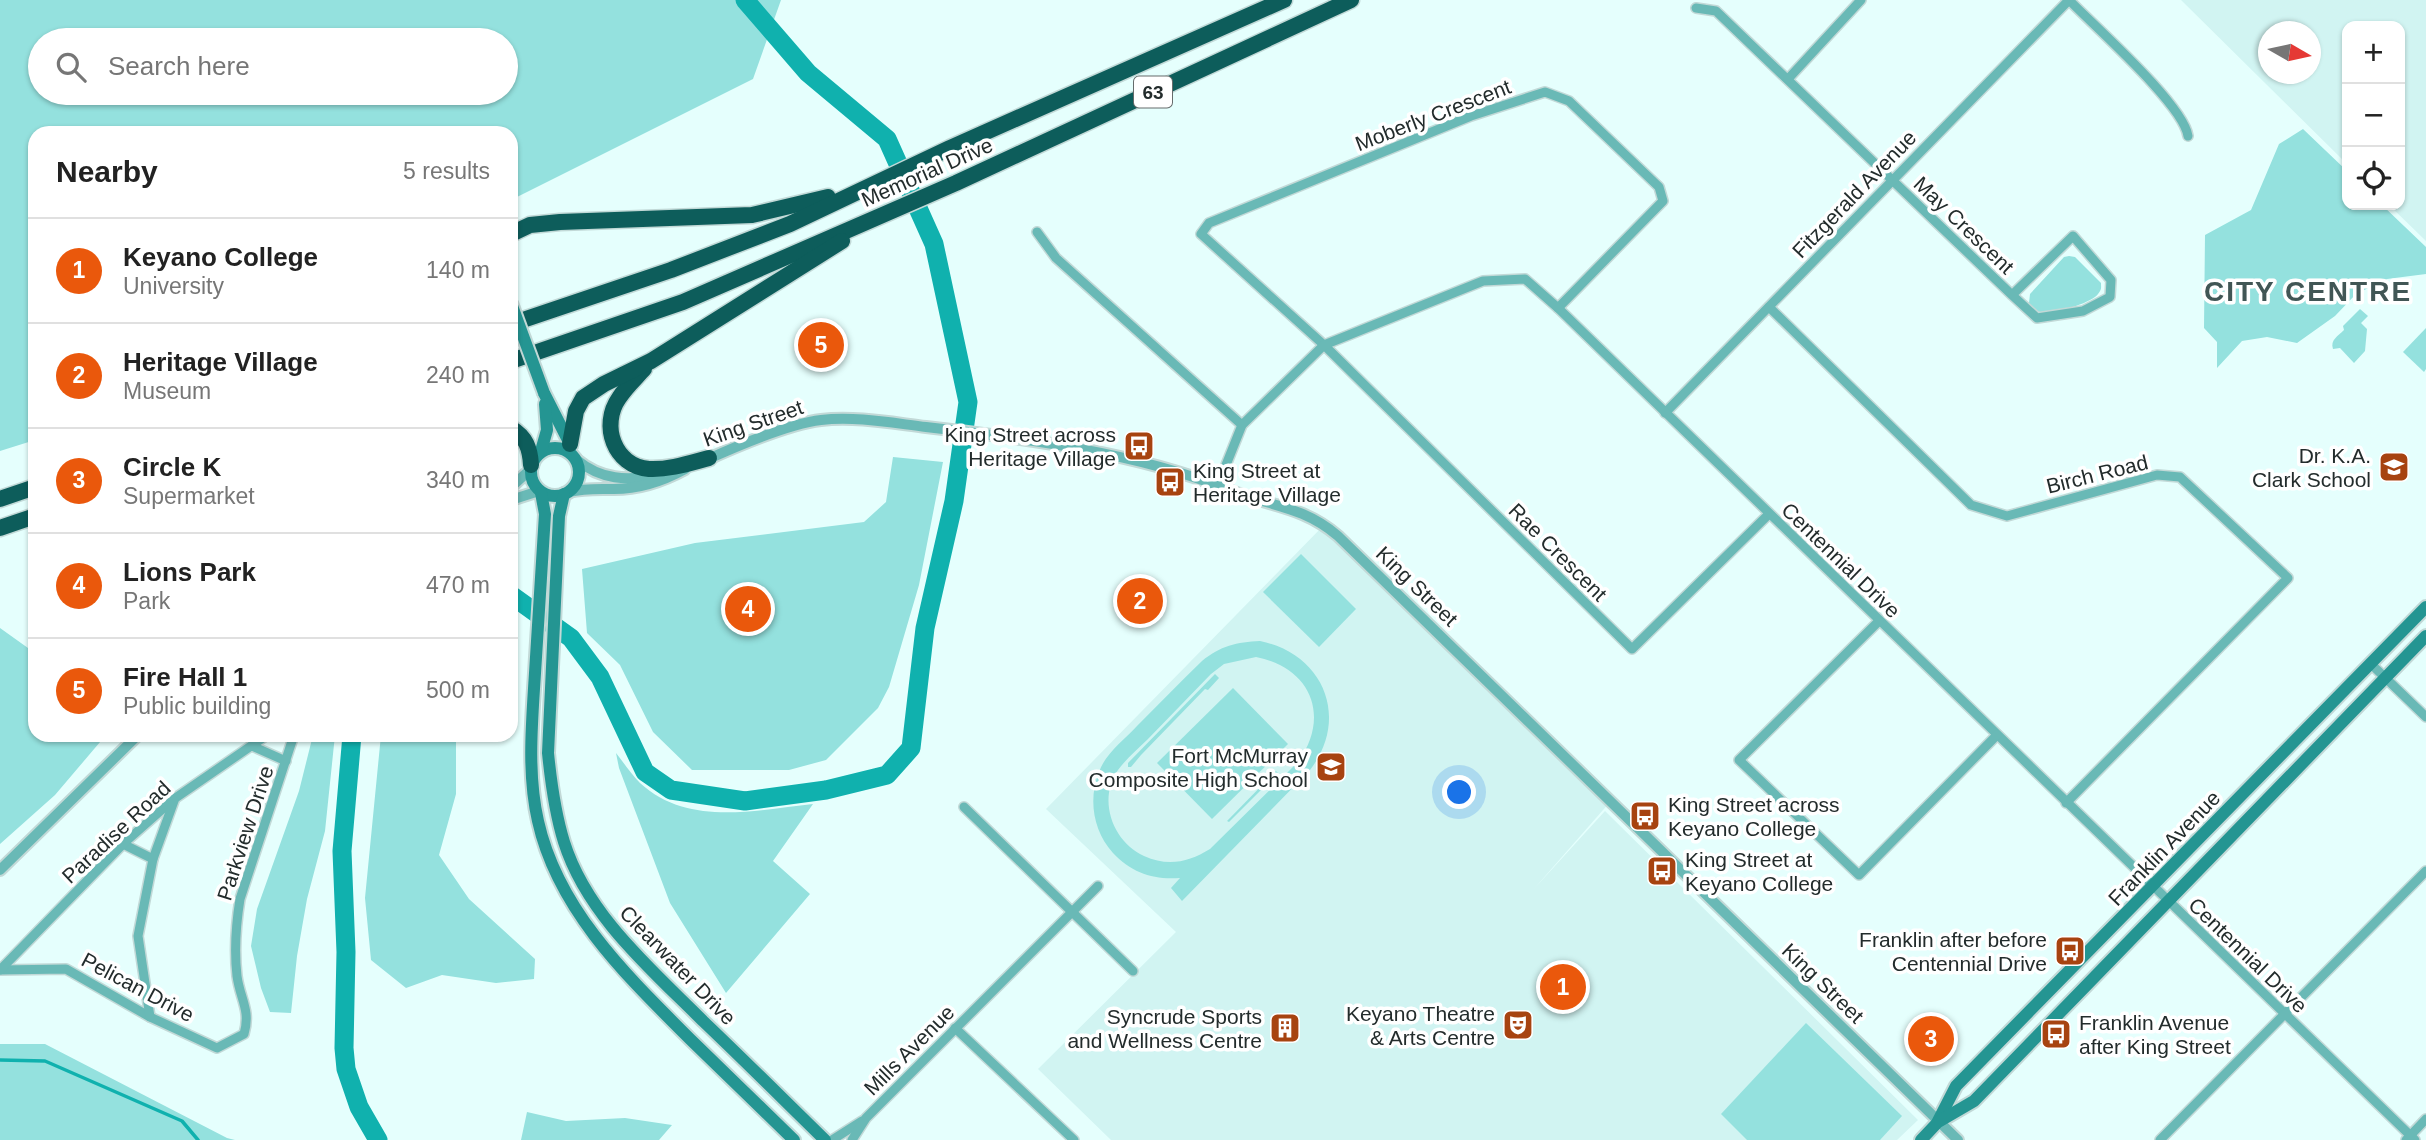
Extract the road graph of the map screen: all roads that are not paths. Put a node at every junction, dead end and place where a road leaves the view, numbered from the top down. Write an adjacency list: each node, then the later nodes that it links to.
1 (1284, 0): 9 (highway, Memorial Drive / 63)
2 (1351, 0): 10 (highway, Memorial Drive / 63)
3 (1861, 0): 6 (street)
4 (2069, 0): 7 (street); 8 (street, Fitzgerald Avenue)
5 (1696, 8): 6 (street, May Crescent)
6 (1788, 79): 8 (street, May Crescent)
7 (2188, 136)
8 (1892, 180): 13 (street, May Crescent); 14 (street, Fitzgerald Avenue)
9 (864, 187): 11 (highway); 16 (highway, Memorial Drive / 63)
10 (882, 216): 19 (highway, Memorial Drive / 63); 20 (highway)
11 (518, 231)
12 (1037, 232): 23 (street)
13 (2012, 295): 13 (street, May Crescent)
14 (1769, 307): 22 (street, Fitzgerald Avenue); 55 (street, Birch Road)
15 (1558, 308): 18 (street, Centennial Drive); 18 (street, Moberly Crescent); 22 (street, Centennial Drive)
16 (518, 322)
17 (518, 322): 21 (main road, bridge)
18 (1324, 345): 23 (street, Centennial Drive); 36 (street, Rae Crescent)
19 (518, 359)
20 (651, 362): 25 (highway); 26 (highway)
21 (544, 393): 25 (main road); 27 (main road)
22 (1665, 413): 36 (street, Centennial Drive)
23 (1242, 425): 30 (street, Centennial Drive)
24 (518, 433): 27 (highway)
25 (574, 454): 27 (main road); 28 (street, King Street); 33 (main road)
26 (709, 458): 28 (street, King Street); 30 (street, King Street)
27 (534, 461): 29 (street); 32 (main road)
28 (684, 470): 33 (street, King Street)
29 (518, 478)
30 (1219, 485): 73 (street, King Street)
31 (28, 489): 35 (highway)
32 (540, 492): 33 (main road); 34 (street); 37 (main road, Clearwater Drive)
33 (567, 493): 37 (main road, Clearwater Drive)
34 (518, 498)
35 (0, 499)
36 (1769, 514): 43 (street, Centennial Drive)
37 (552, 515): 75 (main road, Clearwater Drive); 76 (main road, Clearwater Drive)
38 (28, 518): 39 (highway)
39 (0, 528)
40 (28, 528): 41 (highway)
41 (0, 534)
42 (2426, 607): 45 (main road, Franklin Avenue)
43 (1879, 621): 48 (street, Centennial Drive); 48 (street)
44 (2426, 636): 46 (main road, Franklin Avenue)
45 (2371, 664): 46 (street); 62 (main road, Franklin Avenue)
46 (2385, 679): 47 (street); 63 (main road, Franklin Avenue)
47 (2426, 717)
48 (1997, 735): 55 (street, Centennial Drive)
49 (131, 742): 59 (street)
50 (257, 742): 52 (street, Paradise Road)
51 (292, 742): 53 (street, Parkview Drive)
52 (252, 746): 53 (street); 54 (street, Paradise Road)
53 (286, 761): 69 (street, Parkview Drive)
54 (174, 799): 57 (street, Paradise Road); 58 (street)
55 (2066, 803): 62 (street, Centennial Drive)
56 (964, 807): 64 (street)
57 (123, 844): 58 (street); 65 (street, Paradise Road)
58 (153, 859): 68 (street)
59 (0, 870)
60 (2426, 871): 67 (street)
61 (1098, 886): 64 (street, Mills Avenue)
62 (2152, 886): 63 (street, Centennial Drive); 73 (main road, Franklin Avenue)
63 (2167, 901): 67 (street, Centennial Drive); 73 (main road, Franklin Avenue)
64 (1072, 913): 66 (street); 70 (street, Mills Avenue)
65 (0, 970): 68 (street, Pelican Drive)
66 (1133, 971)
67 (2285, 1014): 74 (street, Centennial Drive); 82 (street)
68 (150, 1017): 69 (street, Pelican Drive)
69 (247, 1025)
70 (955, 1028): 71 (street, Mills Avenue); 79 (street)
71 (866, 1118): 77 (street, Mills Avenue); 78 (street, Mills Avenue)
72 (2426, 1119): 74 (street)
73 (1938, 1122): 80 (main road, Franklin Avenue); 81 (street, King Street)
74 (2411, 1138)
75 (794, 1140)
76 (825, 1140)
77 (832, 1140)
78 (852, 1140)
79 (1074, 1140)
80 (1921, 1140)
81 (1958, 1140)
82 (2160, 1140)

